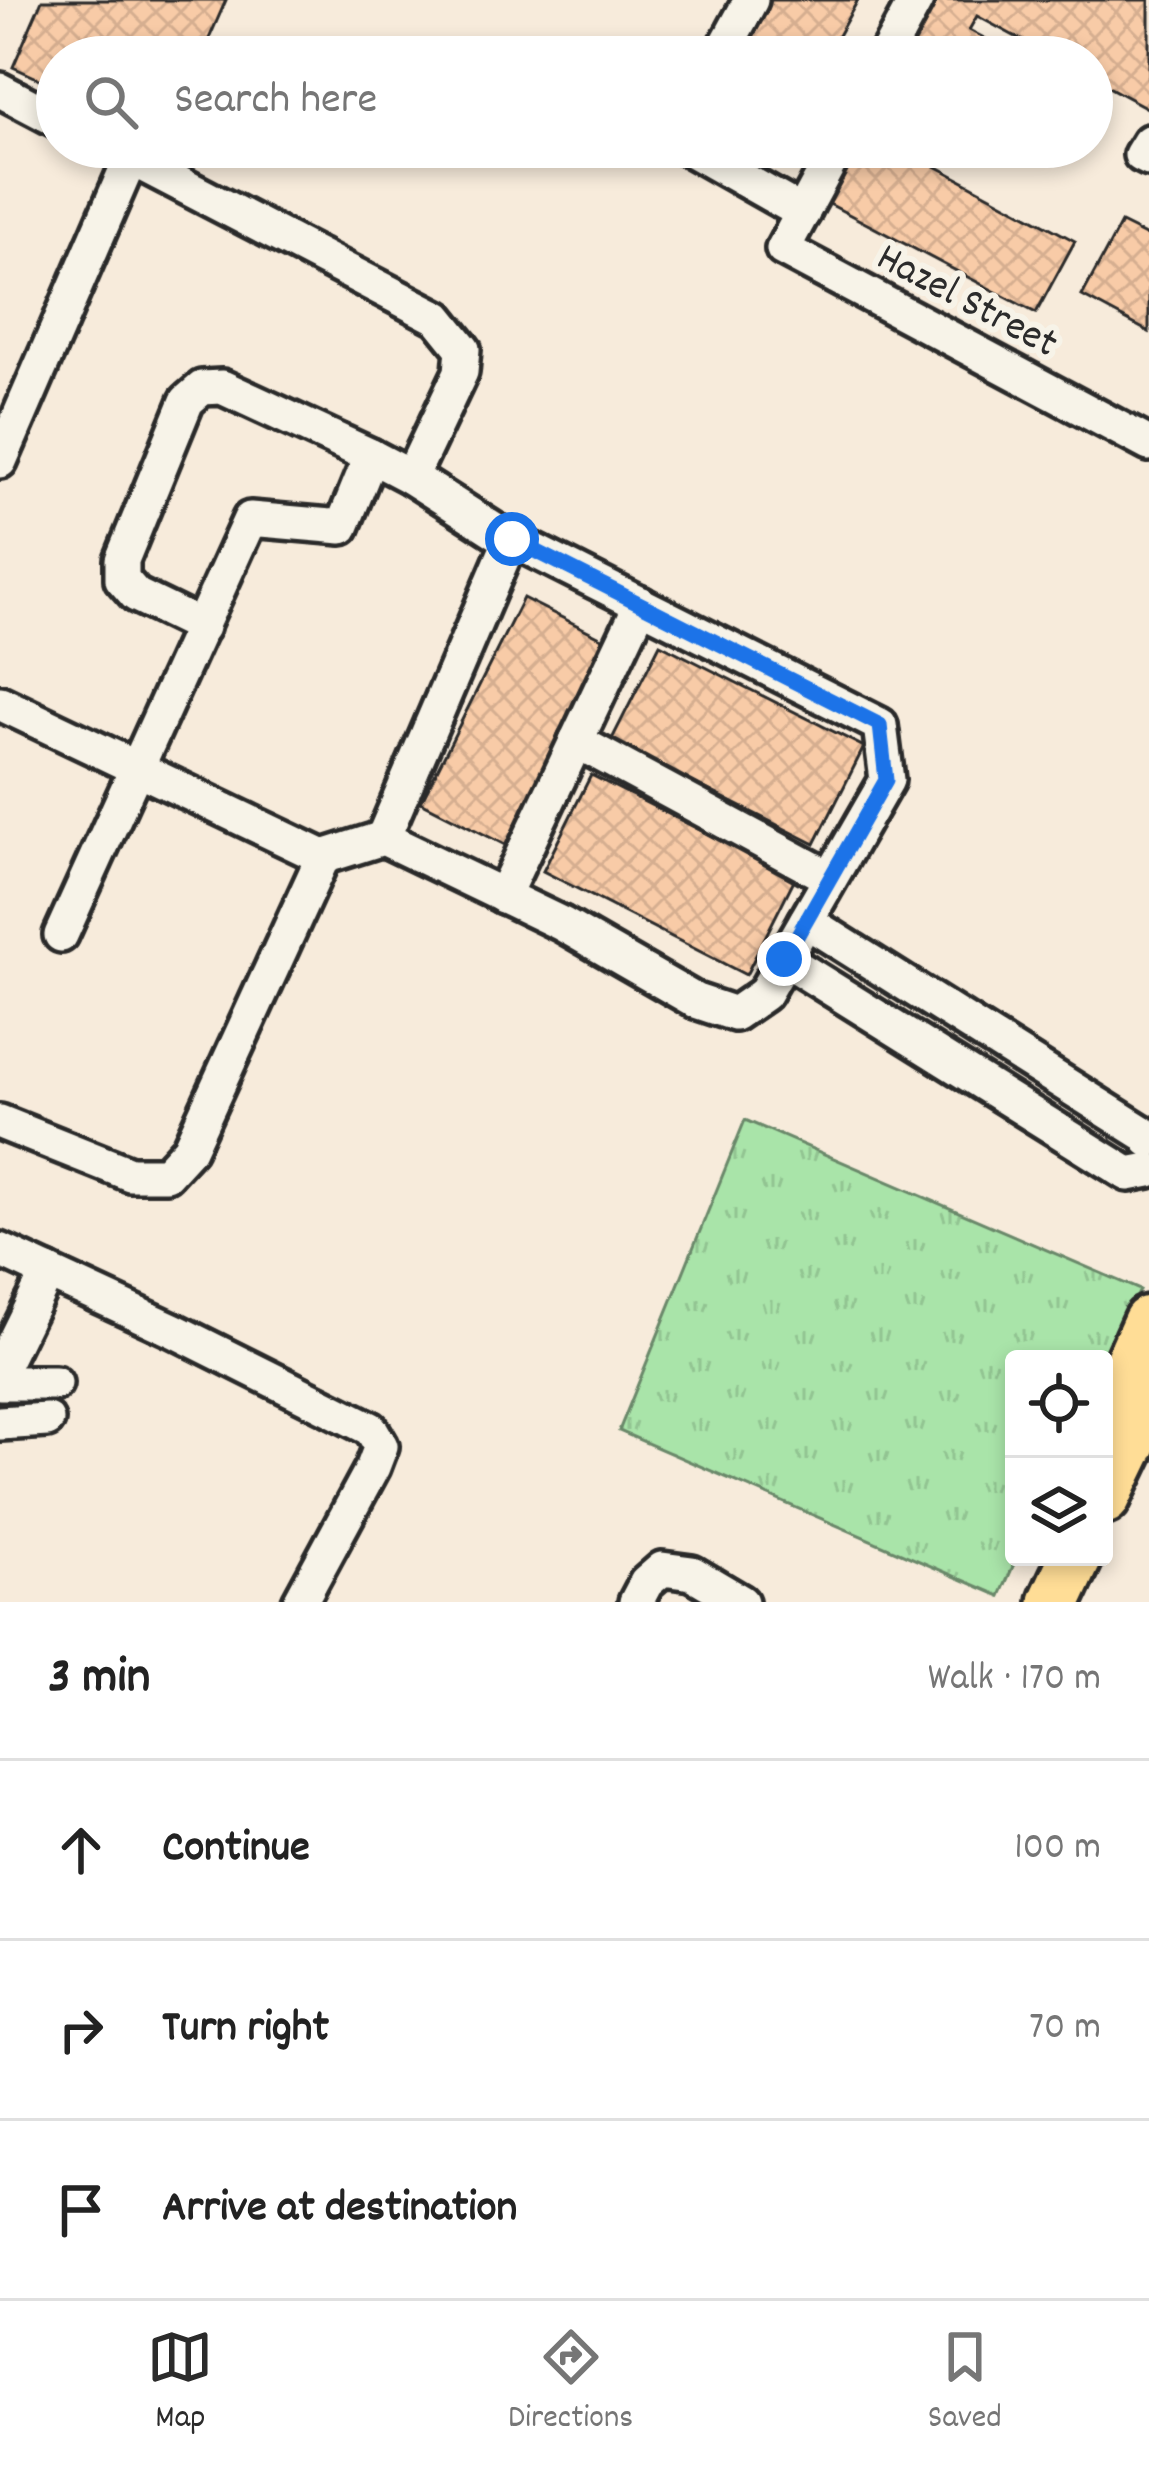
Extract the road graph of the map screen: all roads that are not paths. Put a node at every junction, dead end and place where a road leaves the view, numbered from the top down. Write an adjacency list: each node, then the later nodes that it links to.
1 (751, 0): 3 (street)
2 (916, 0): 4 (street)
3 (731, 36)
4 (897, 36)
5 (0, 90): 6 (street)
6 (36, 109)
7 (1149, 142): 8 (street)
8 (1149, 159)
9 (114, 168): 16 (street)
10 (149, 168): 17 (street)
11 (723, 168): 13 (street)
12 (827, 168): 13 (street, Hazel Street)
13 (803, 213): 14 (street, Hazel Street)
14 (1149, 444)
15 (371, 456): 17 (street); 20 (street); 20 (street)
16 (0, 461)
17 (411, 477): 18 (street)
18 (512, 539): 19 (street); 24 (street)
19 (641, 604): 22 (street); 26 (street)
20 (202, 627): 23 (street)
21 (0, 703): 23 (street)
22 (576, 741): 26 (street); 27 (street)
23 (138, 769): 25 (street); 29 (street)
24 (382, 838): 25 (street); 27 (street)
25 (323, 857): 31 (street)
26 (830, 878): 28 (street)
27 (502, 896): 30 (street)
28 (806, 921): 30 (street); 32 (street)
29 (61, 935)
30 (784, 959): 33 (street)
31 (0, 1122)
32 (1149, 1140)
33 (1149, 1170)
34 (0, 1250): 35 (street)
35 (47, 1272): 37 (street); 47 (street)
36 (1149, 1322): 40 (main road)
37 (0, 1370)
38 (0, 1383): 39 (street)
39 (55, 1383)
40 (1113, 1401)
41 (1149, 1404): 44 (main road)
42 (47, 1420): 43 (street)
43 (0, 1423)
44 (1113, 1479)
45 (1039, 1566): 50 (main road)
46 (1072, 1566): 51 (main road)
47 (300, 1602)
48 (636, 1602): 49 (street)
49 (740, 1602)
50 (1022, 1602)
51 (1055, 1602)

